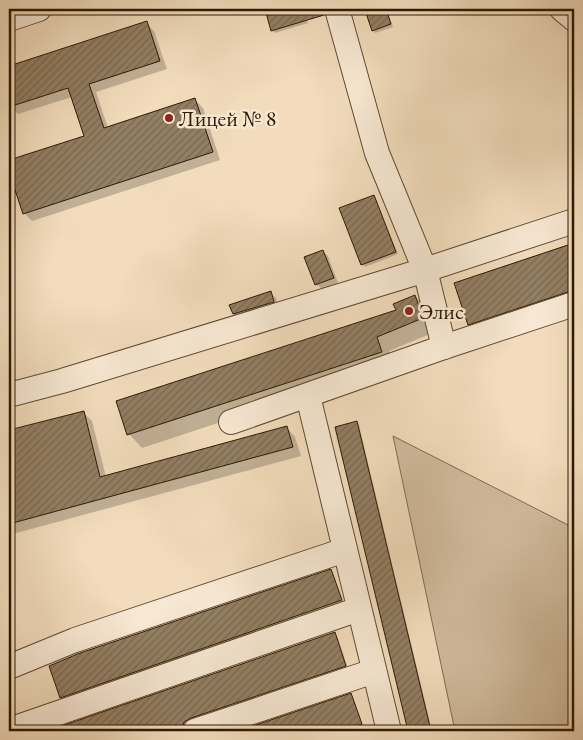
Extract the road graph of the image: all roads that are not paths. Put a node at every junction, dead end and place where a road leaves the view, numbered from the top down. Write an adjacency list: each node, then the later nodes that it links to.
1 (39, 9): 4 (lane)
2 (337, 9): 7 (lane)
3 (562, 9): 5 (lane)
4 (9, 19)
5 (574, 19)
6 (574, 221): 7 (lane)
7 (425, 270): 9 (lane); 10 (lane)
8 (574, 304): 9 (lane)
9 (444, 347): 11 (lane)
10 (9, 395)
11 (308, 396): 12 (lane); 13 (lane)
12 (231, 422)
13 (345, 550): 14 (lane); 15 (lane)
14 (359, 608): 16 (lane); 17 (lane)
15 (9, 667)
16 (374, 671): 18 (lane); 19 (lane)
17 (9, 730)
18 (195, 731)
19 (389, 731)

